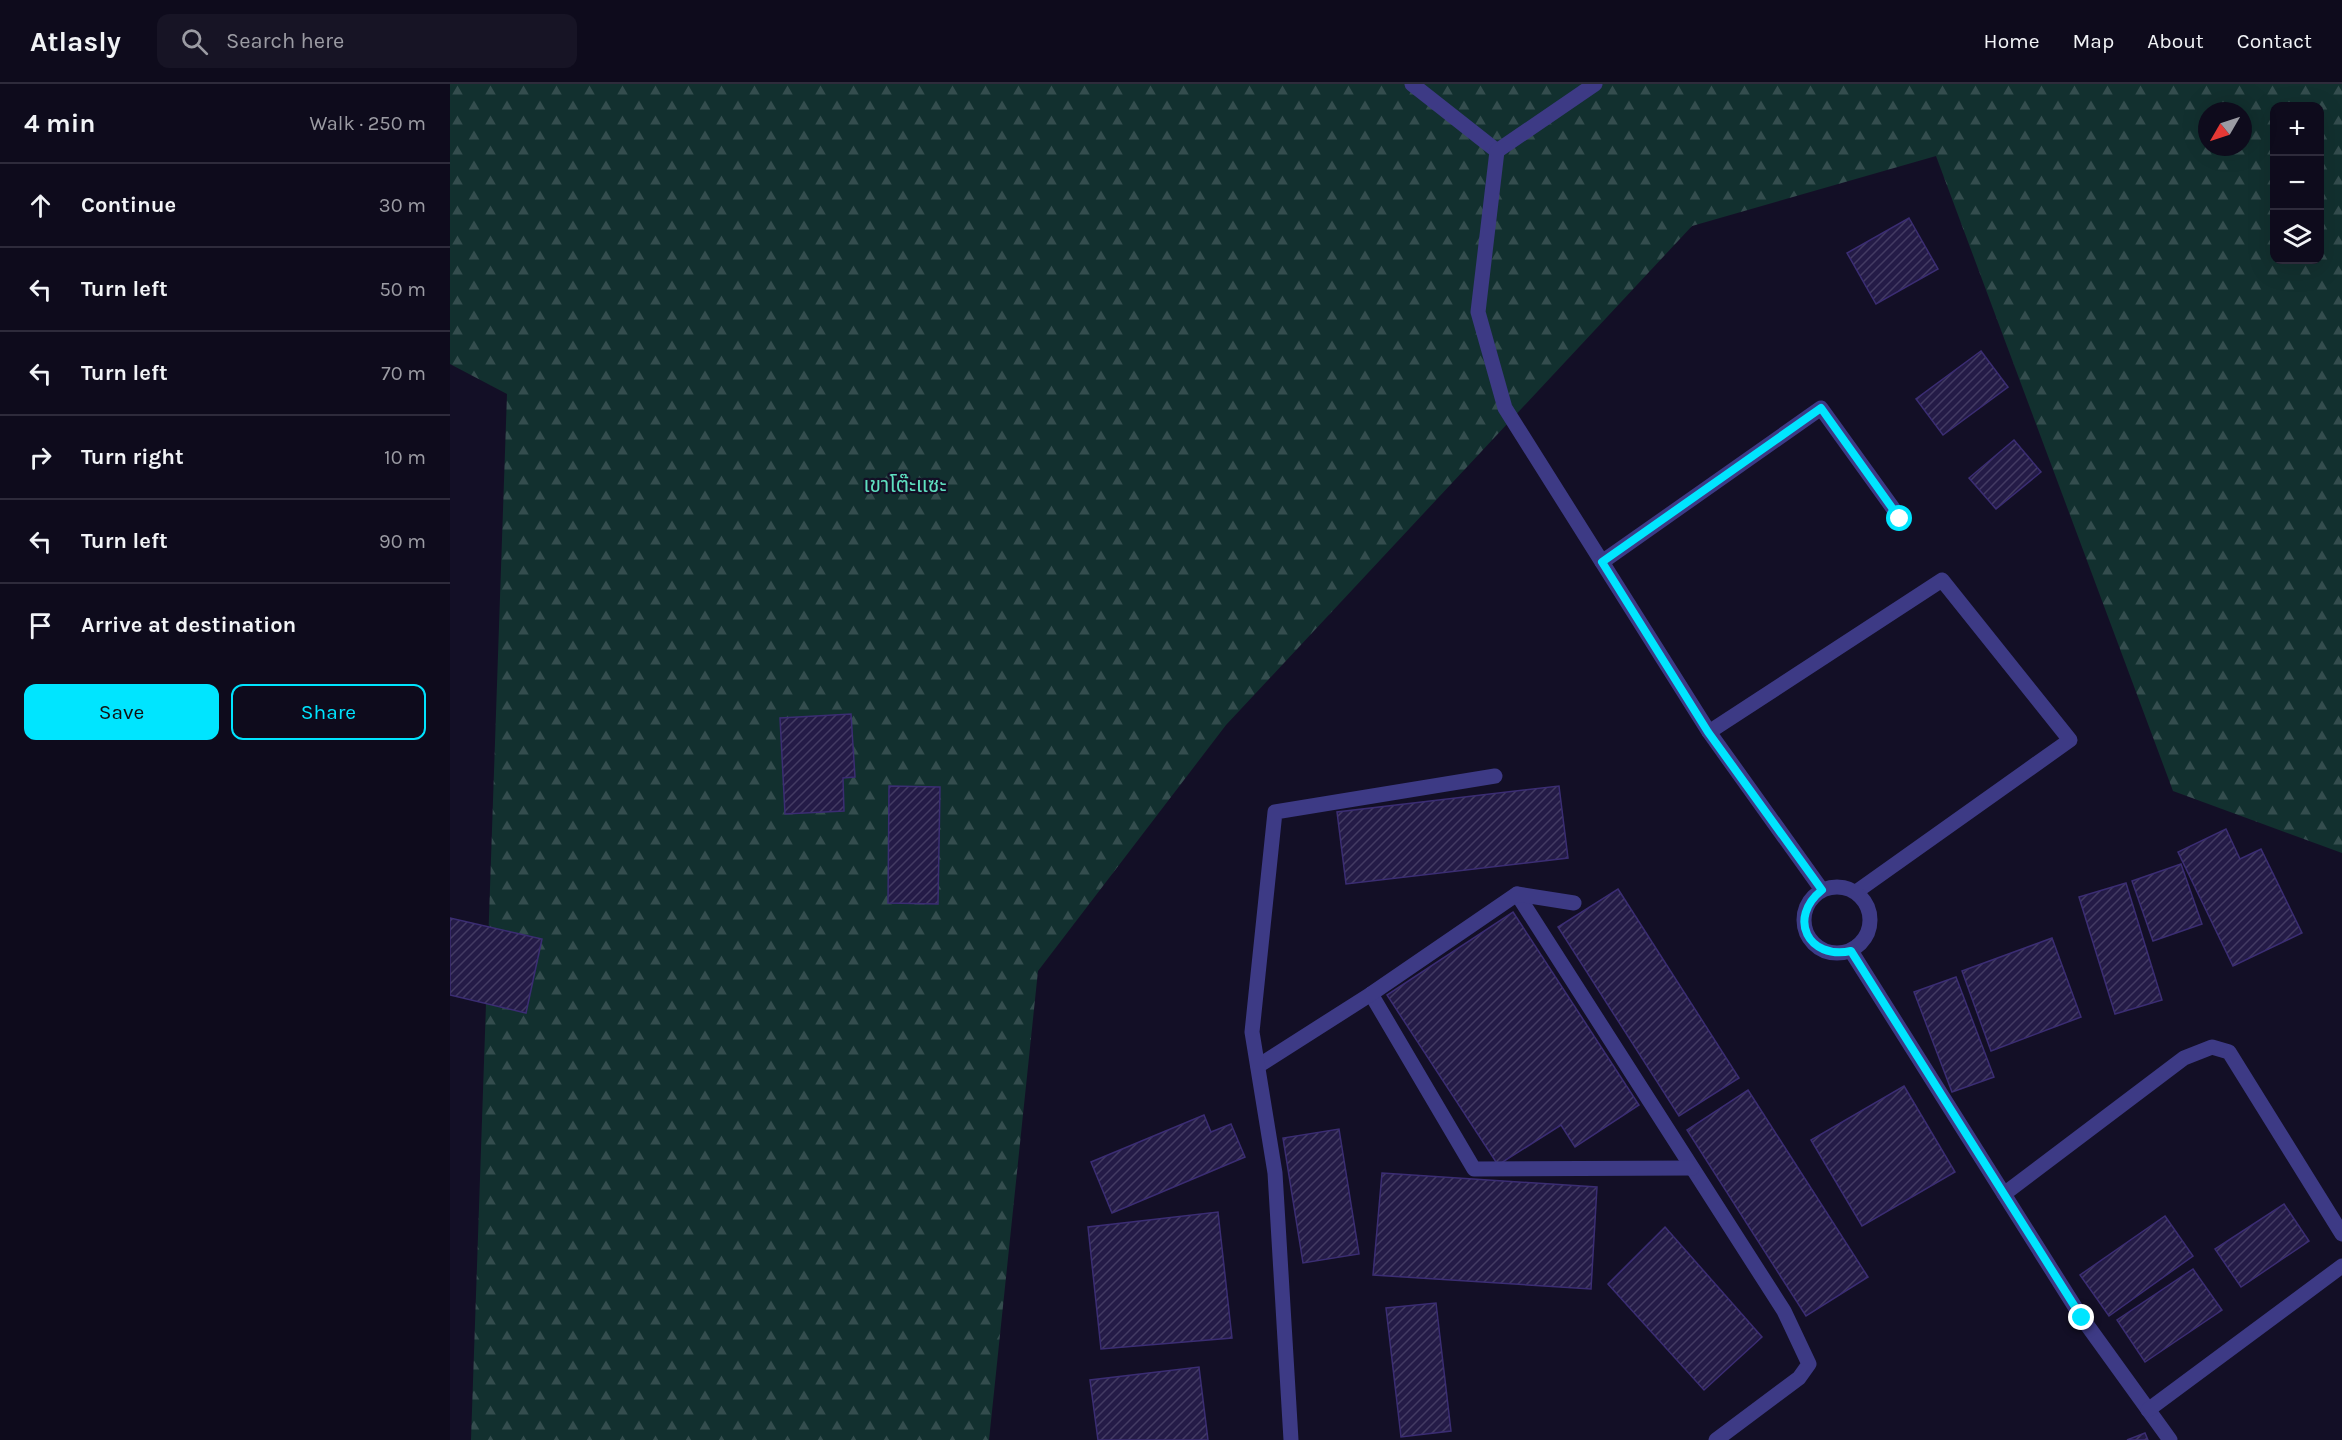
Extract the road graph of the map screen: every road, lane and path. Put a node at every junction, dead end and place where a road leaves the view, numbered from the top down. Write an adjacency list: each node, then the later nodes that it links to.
1 (1412, 84): 3 (street)
2 (1595, 84): 3 (street)
3 (1497, 151): 5 (street)
4 (1900, 519): 5 (street)
5 (1602, 562): 6 (street)
6 (1708, 732): 8 (street); 9 (street)
7 (1495, 776): 14 (street)
8 (1822, 890): 9 (street); 12 (street)
9 (1856, 892): 12 (street)
10 (1517, 894): 11 (street); 13 (street); 15 (street)
11 (1574, 903)
12 (1851, 951): 16 (street)
13 (1371, 994): 14 (street); 15 (street)
14 (1258, 1066): 20 (street)
15 (1692, 1168): 21 (street)
16 (2004, 1194): 17 (street); 19 (street)
17 (2342, 1234)
18 (2342, 1266): 19 (street)
19 (2148, 1410): 22 (street)
20 (1291, 1440)
21 (1716, 1440)
22 (2170, 1440)

